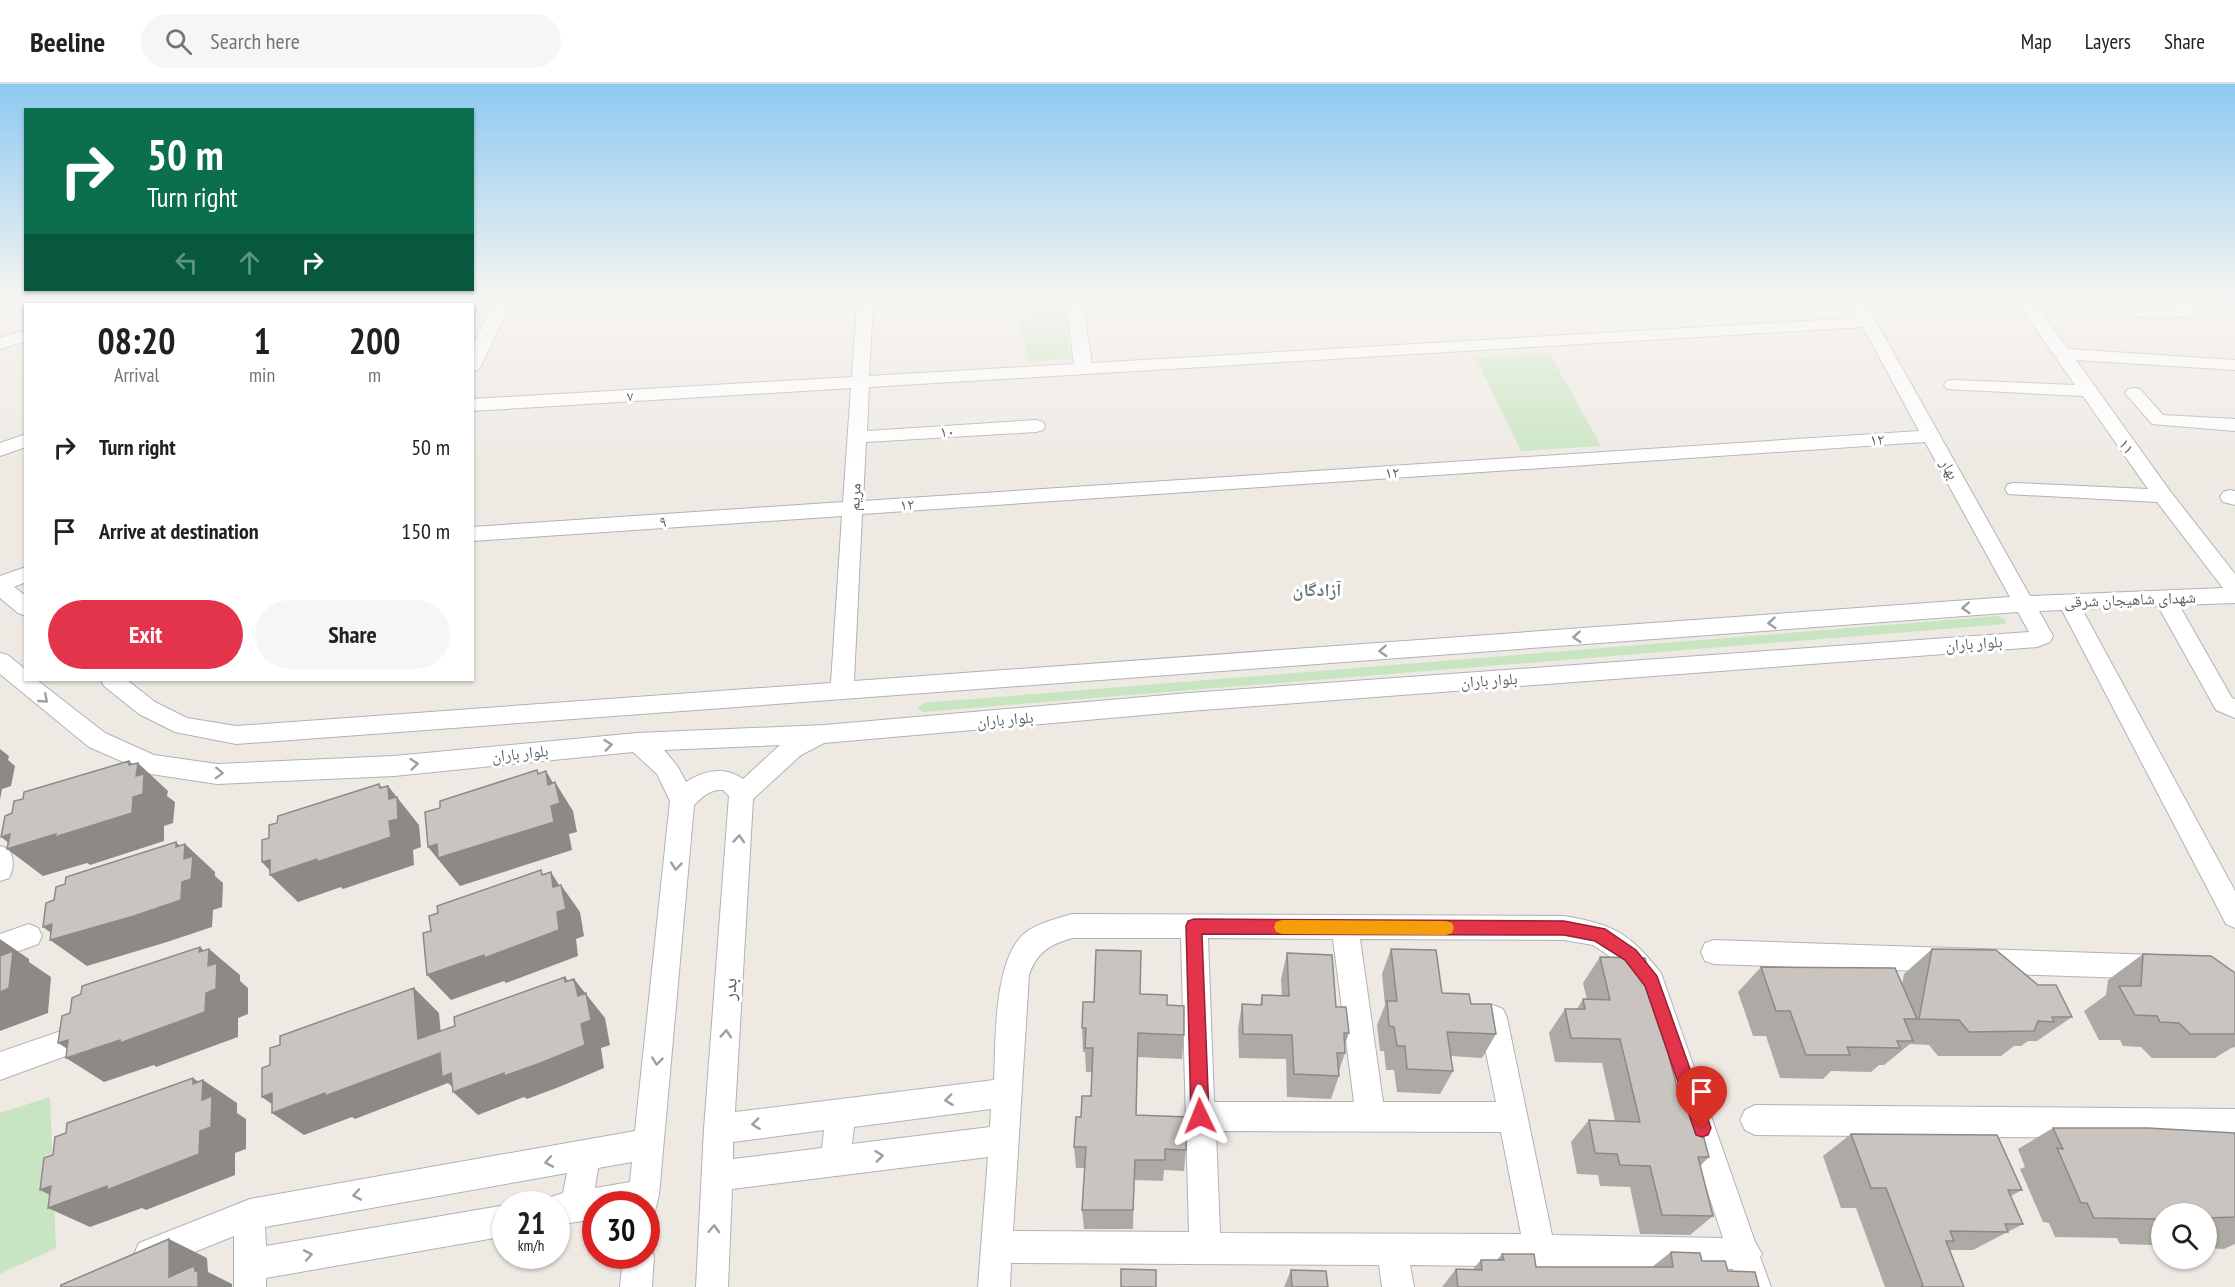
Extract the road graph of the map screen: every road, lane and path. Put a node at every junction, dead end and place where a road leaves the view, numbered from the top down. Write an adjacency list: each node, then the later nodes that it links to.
1 (861, 358): 9 (street, مریم)
2 (1082, 358): 8 (street)
3 (1265, 358): 8 (street, ۷)
4 (1888, 358): 16 (street, بهار)
5 (2064, 358): 11 (street, ۱۱)
6 (2121, 358): 7 (street)
7 (2235, 366)
8 (1084, 369): 9 (street, ۷)
9 (860, 382): 13 (street, ۷); 17 (street, مریم)
10 (1953, 385): 11 (street)
11 (2087, 391): 21 (street, ۱۱)
12 (2134, 393): 14 (street)
13 (474, 405)
14 (2235, 425)
15 (1036, 426): 17 (street, ۱۰)
16 (1931, 436): 22 (street, ۱۲); 30 (street, بهار)
17 (857, 437): 22 (street, مریم)
18 (24, 441): 19 (street)
19 (0, 450)
20 (2015, 489): 21 (street)
21 (2163, 496): 26 (street, ۱۱)
22 (853, 507): 23 (street, ۹); 36 (street, مریم)
23 (474, 534)
24 (24, 574): 25 (street)
25 (0, 586): 31 (street)
26 (2235, 589)
27 (2235, 596): 28 (street, شهدای شاهیجان شرقی)
28 (2164, 597): 29 (street, شهدای شاهیجان شرقی); 38 (street)
29 (2068, 602): 30 (street, شهدای شاهیجان شرقی); 45 (street)
30 (2025, 604): 32 (street, بهار); 33 (street, one-way to 33)
31 (24, 606)
32 (2042, 636): 37 (street, بلوار باران)
33 (1184, 666): 36 (street); 37 (street)
34 (3, 669): 40 (street, بلوار باران, one-way to 40)
35 (120, 681): 36 (street)
36 (842, 692)
37 (1189, 702): 39 (street, بلوار باران)
38 (2235, 709)
39 (825, 734): 40 (street, بلوار باران); 41 (street)
40 (637, 742): 42 (street)
41 (741, 795): 42 (street); 62 (street, بدر, one-way to 41)
42 (682, 801): 64 (street, one-way to 64)
43 (0, 857): 44 (street)
44 (0, 870)
45 (2235, 916)
46 (1194, 926): 47 (street); 55 (street); 58 (street)
47 (1345, 928): 57 (street); 76 (street)
48 (30, 936): 49 (street)
49 (0, 946)
50 (1714, 952): 51 (street)
51 (2176, 968)
52 (1493, 1018): 59 (street)
53 (61, 1044): 54 (street)
54 (0, 1066)
55 (1007, 1093): 56 (street, one-way to 56); 63 (street)
56 (841, 1114): 62 (street, one-way to 62); 66 (street)
57 (1370, 1115): 58 (street); 59 (street)
58 (1200, 1116): 73 (street)
59 (1513, 1117): 75 (street)
60 (1755, 1120): 61 (street)
61 (2235, 1124)
62 (719, 1129): 67 (street, بدر)
63 (1004, 1140): 66 (street, one-way to 63); 72 (street)
64 (648, 1144): 65 (street); 68 (street)
65 (585, 1156): 69 (street); 70 (street, one-way to 70)
66 (835, 1161): 67 (street)
67 (717, 1176): 81 (street, بدر, one-way to 67)
68 (644, 1191)
69 (570, 1198)
70 (250, 1214): 77 (street); 79 (street)
71 (492, 1223): 79 (street, one-way to 71)
72 (997, 1247): 73 (street); 82 (street)
73 (1205, 1248): 74 (street)
74 (1392, 1248): 75 (street); 83 (street)
75 (1540, 1250): 76 (street)
76 (1746, 1254): 84 (street)
77 (121, 1266)
78 (637, 1269): 80 (street)
79 (250, 1276)
80 (636, 1287)
81 (712, 1287)
82 (994, 1287)
83 (1398, 1287)
84 (1755, 1287)

